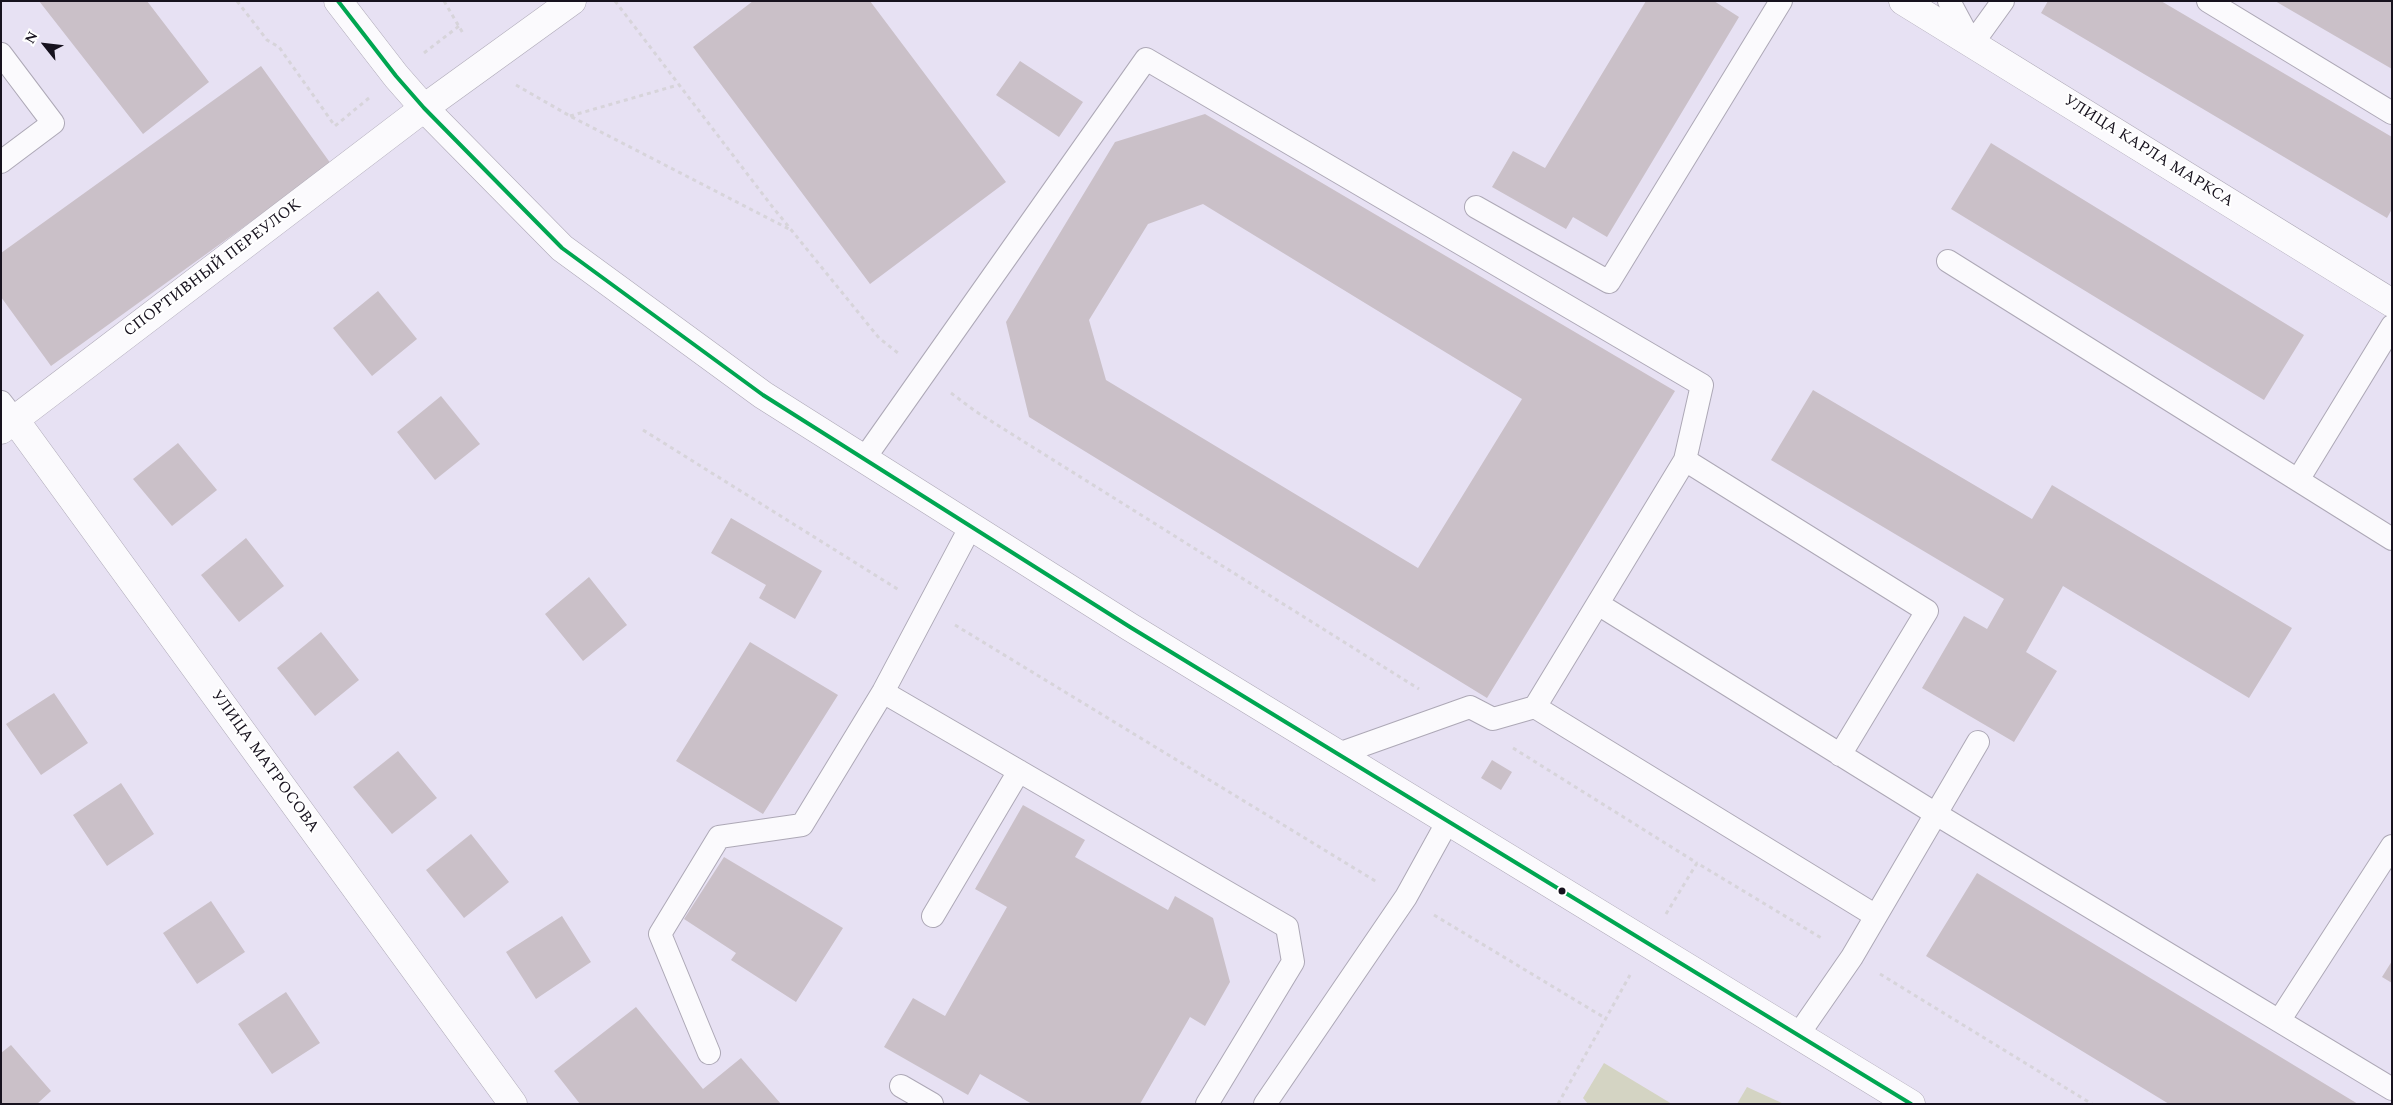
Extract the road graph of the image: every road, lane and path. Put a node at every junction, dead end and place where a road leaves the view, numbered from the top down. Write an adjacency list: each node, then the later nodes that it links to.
1 (338, 1): 14 (street)
2 (444, 1): 12 (path)
3 (572, 1): 12 (street)
4 (615, 1): 13 (path)
5 (1781, 1): 18 (lane)
6 (1903, 1): 10 (street, УЛИЦА КАРЛА МАРКСА)
7 (1949, 1): 10 (lane)
8 (2003, 1): 10 (lane)
9 (2208, 1): 15 (lane)
10 (1972, 44): 21 (street, УЛИЦА КАРЛА МАРКСА)
11 (1, 54): 17 (lane)
12 (483, 65): 14 (street); 16 (path)
13 (678, 85): 16 (path); 19 (path)
14 (424, 108): 24 (street, СПОРТИВНЫЙ ПЕРЕУЛОК); 26 (street)
15 (2392, 113)
16 (570, 116): 19 (path)
17 (1, 162)
18 (1476, 207)
19 (791, 230): 23 (path)
20 (1948, 260): 28 (lane)
21 (2392, 303)
22 (2392, 326): 28 (lane)
23 (925, 373): 26 (lane); 27 (lane); 35 (path)
24 (6, 417): 56 (street, УЛИЦА МАТРОСОВА)
25 (643, 430): 32 (path)
26 (864, 459): 29 (street)
27 (1685, 460): 31 (lane); 39 (lane)
28 (2298, 480): 30 (lane)
29 (970, 526): 32 (lane); 38 (street)
30 (2392, 539)
31 (1598, 604): 34 (lane); 39 (lane)
32 (926, 607): 33 (lane); 45 (path)
33 (883, 692): 40 (lane); 52 (lane)
34 (1535, 706): 35 (lane); 47 (lane)
35 (1455, 712): 38 (lane)
36 (1978, 742): 41 (lane)
37 (1505, 744): 44 (path)
38 (1338, 754): 42 (street)
39 (1840, 755): 41 (lane)
40 (1019, 771): 46 (lane); 58 (lane)
41 (1936, 814): 47 (lane); 49 (lane)
42 (1448, 821): 45 (lane); 50 (street)
43 (2392, 846): 49 (lane)
44 (1697, 863)
45 (1406, 897): 48 (path); 59 (lane)
46 (933, 916)
47 (1876, 916): 50 (lane)
48 (1605, 1018)
49 (2279, 1021): 54 (lane)
50 (1798, 1035): 60 (street)
51 (1589, 1046): 55 (path)
52 (709, 1053)
53 (901, 1086): 57 (lane)
54 (2392, 1089)
55 (1559, 1103)
56 (513, 1104)
57 (932, 1104)
58 (1207, 1104)
59 (1265, 1104)
60 (1911, 1104)

